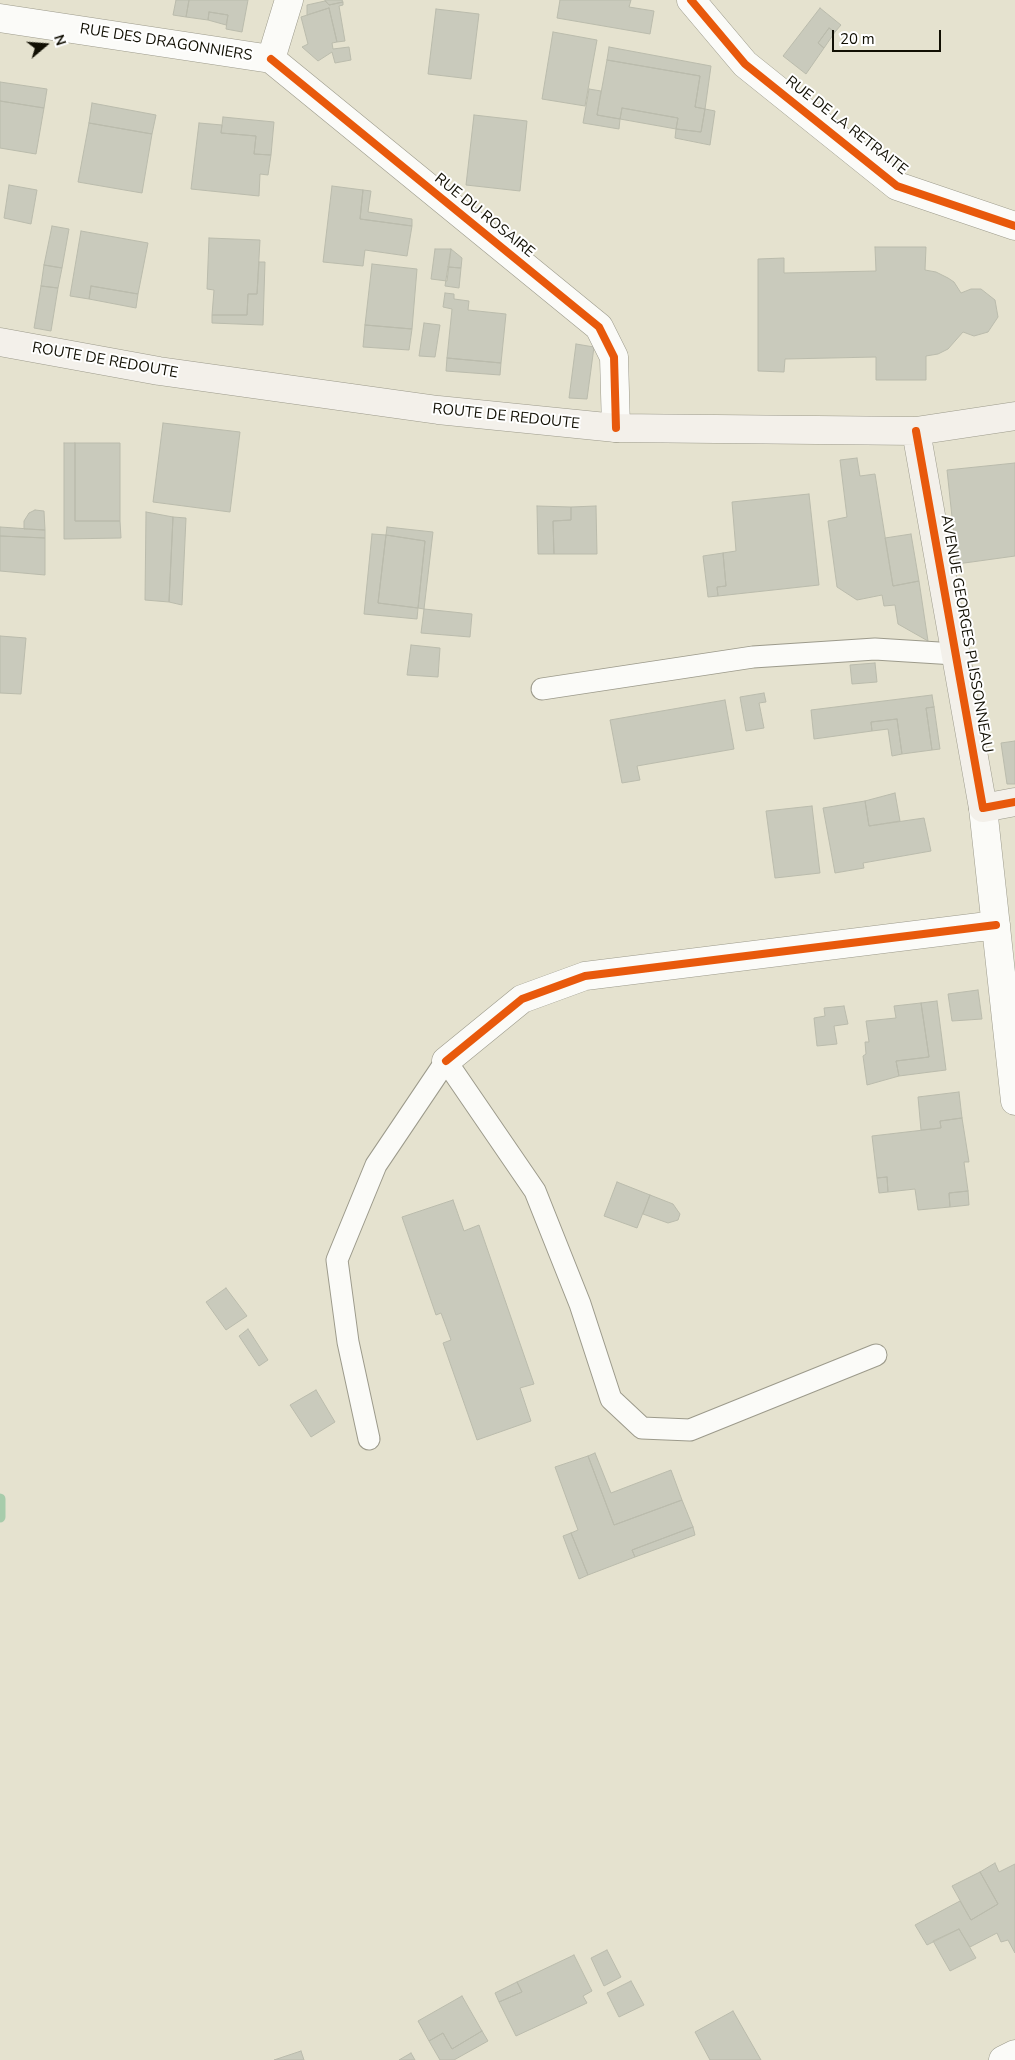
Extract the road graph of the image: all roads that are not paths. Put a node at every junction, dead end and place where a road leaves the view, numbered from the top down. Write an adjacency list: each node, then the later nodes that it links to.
1 (289, 0): 4 (street, RUE DES DRAGONNIERS)
2 (691, 0): 5 (street, RUE DE LA RETRAITE)
3 (0, 18): 4 (street, RUE DES DRAGONNIERS)
4 (271, 59): 8 (street, RUE DU ROSAIRE)
5 (1015, 226)
6 (0, 342): 8 (main road, ROUTE DE REDOUTE)
7 (1015, 416): 9 (main road, ROUTE DE REDOUTE)
8 (616, 428): 9 (main road, ROUTE DE REDOUTE)
9 (916, 431): 10 (main road, AVENUE GEORGES PLISSONNEAU)
10 (955, 654): 11 (lane); 13 (main road, AVENUE GEORGES PLISSONNEAU)
11 (542, 689)
12 (1015, 802): 13 (main road)
13 (983, 808): 14 (street)
14 (996, 926): 15 (street); 16 (street)
15 (446, 1061): 17 (lane); 18 (lane)
16 (1015, 1101)
17 (876, 1355)
18 (369, 1438)
19 (1015, 2054): 20 (street)
20 (1003, 2060)

